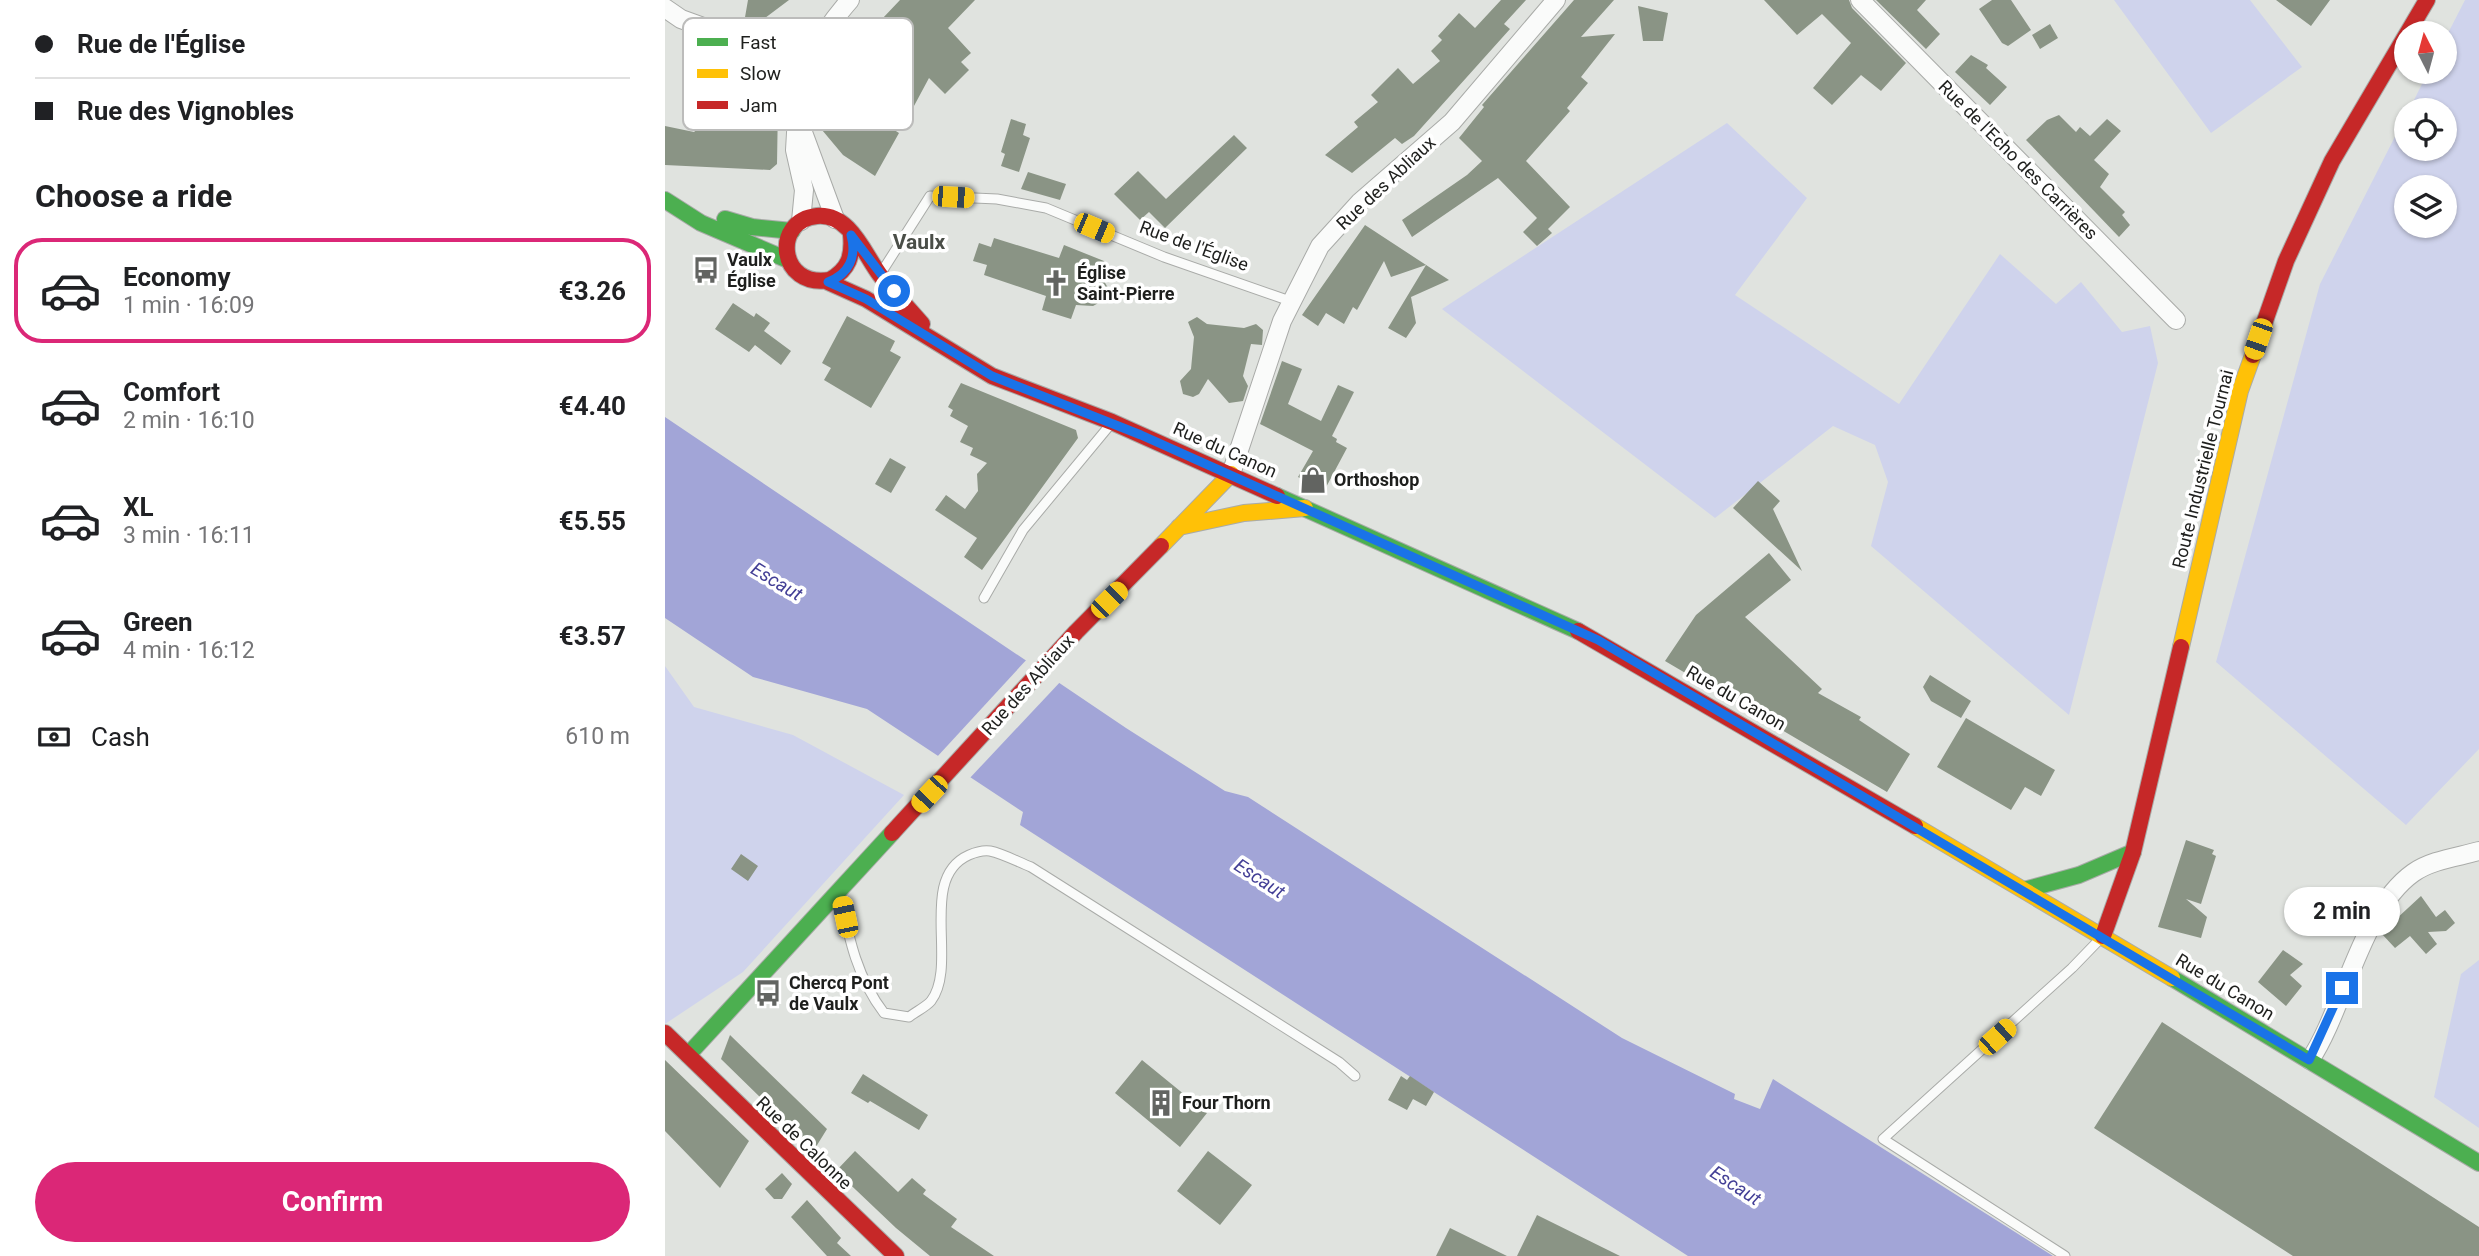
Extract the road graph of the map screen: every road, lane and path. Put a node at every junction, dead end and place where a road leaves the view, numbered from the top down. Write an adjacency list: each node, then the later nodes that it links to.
1 (850, 0): 6 (street)
2 (1556, 0): 17 (street, Rue des Abliaux)
3 (1860, 0): 18 (street, Rue de l'Echo des Carrières)
4 (2427, 0): 26 (main road, Route Industrielle Tournai)
5 (665, 8): 7 (street)
6 (834, 18)
7 (683, 20)
8 (796, 130): 12 (street)
9 (802, 130): 11 (street)
10 (668, 202): 12 (main road); 14 (main road)
11 (835, 219): 12 (main road); 13 (main road)
12 (796, 226): 14 (main road)
13 (851, 235): 15 (main road); 16 (main road)
14 (788, 260): 16 (main road)
15 (880, 275): 17 (lane, Rue de l'Église); 19 (main road)
16 (828, 282): 19 (main road, Rue du Canon)
17 (1290, 301): 21 (street, Rue des Abliaux)
18 (2176, 320)
19 (936, 341): 20 (main road, Rue du Canon)
20 (1112, 422): 21 (main road, Rue du Canon); 24 (lane)
21 (1231, 474): 22 (main road, Rue du Canon); 23 (main road, Rue des Abliaux)
22 (1309, 508): 23 (main road); 28 (main road, Rue du Canon)
23 (1179, 527): 27 (main road, Rue des Abliaux)
24 (984, 598)
25 (2479, 851): 32 (street)
26 (2133, 852): 28 (main road); 29 (main road, Route Industrielle Tournai)
27 (839, 890): 31 (main road, Rue des Abliaux); 33 (lane)
28 (2024, 890): 29 (main road, Rue du Canon)
29 (2103, 936): 32 (main road, Rue du Canon); 36 (lane)
30 (665, 1033): 31 (main road, Rue de Calonne)
31 (688, 1055): 35 (main road, Rue de Calonne)
32 (2309, 1060): 34 (main road, Rue du Canon)
33 (1355, 1076)
34 (2479, 1163)
35 (896, 1256)
36 (2065, 1256)

